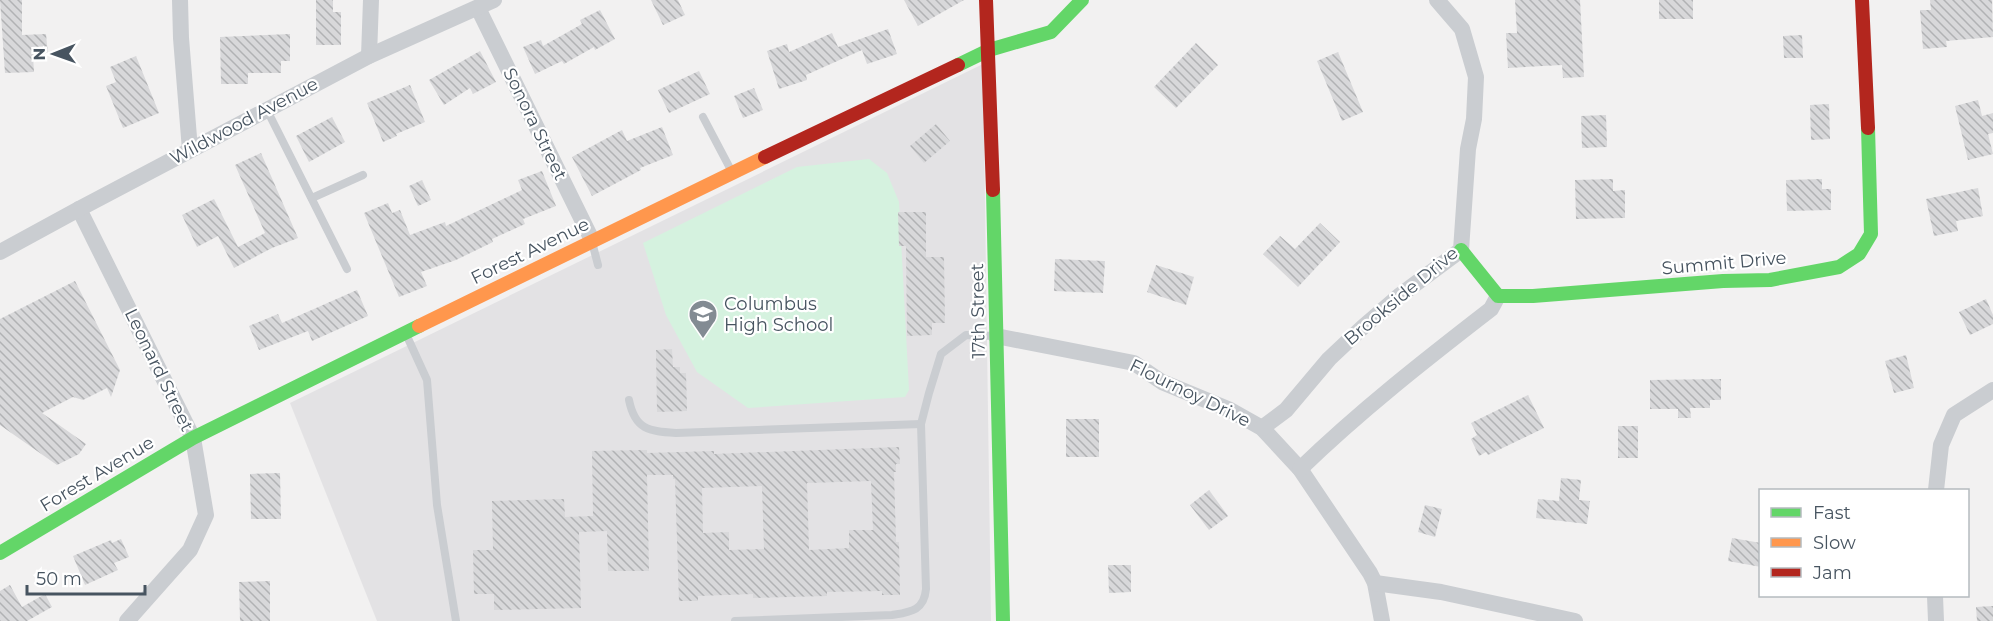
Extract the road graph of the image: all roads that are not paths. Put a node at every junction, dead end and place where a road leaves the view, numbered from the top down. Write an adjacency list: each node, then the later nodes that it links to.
1 (180, 0): 13 (street)
2 (371, 0): 10 (street)
3 (494, 0): 8 (street, Wildwood Avenue)
4 (1083, 0): 9 (street, Forest Avenue)
5 (1437, 0): 19 (street, Brookside Drive)
6 (1862, 0): 23 (street, Summit Drive)
7 (984, 4): 9 (street, 17th Street)
8 (478, 8): 10 (street, Wildwood Avenue); 18 (street, Sonora Street)
9 (989, 50): 14 (street, Forest Avenue); 25 (street, 17th Street)
10 (369, 56): 11 (street, Wildwood Avenue)
11 (267, 110): 13 (street, Wildwood Avenue); 16 (lane)
12 (703, 117): 14 (lane)
13 (190, 150): 17 (street, Wildwood Avenue)
14 (732, 172): 18 (street, Forest Avenue)
15 (363, 175): 16 (lane)
16 (312, 198): 22 (lane)
17 (79, 208): 20 (street, Wildwood Avenue); 30 (street, Leonard Street)
18 (592, 240): 21 (lane); 24 (street, Forest Avenue)
19 (1461, 250): 23 (street); 29 (street, Brookside Drive)
20 (0, 252)
21 (598, 265)
22 (347, 269)
23 (1498, 296): 31 (street)
24 (406, 333): 30 (street, Forest Avenue); 37 (lane)
25 (996, 336): 28 (lane); 29 (street, Flournoy Drive); 39 (street, 17th Street)
26 (1993, 390): 32 (street)
27 (629, 400): 28 (lane)
28 (921, 424): 38 (lane)
29 (1262, 428): 31 (street, Flournoy Drive)
30 (193, 438): 33 (street, Forest Avenue); 36 (street, Leonard Street)
31 (1300, 469): 34 (street, Flournoy Drive)
32 (1936, 489)
33 (0, 553)
34 (1375, 583): 40 (street, Flournoy Drive); 41 (street)
35 (1935, 597): 42 (street)
36 (127, 621)
37 (456, 621)
38 (735, 621)
39 (1003, 621)
40 (1382, 621)
41 (1575, 621)
42 (1936, 621)

